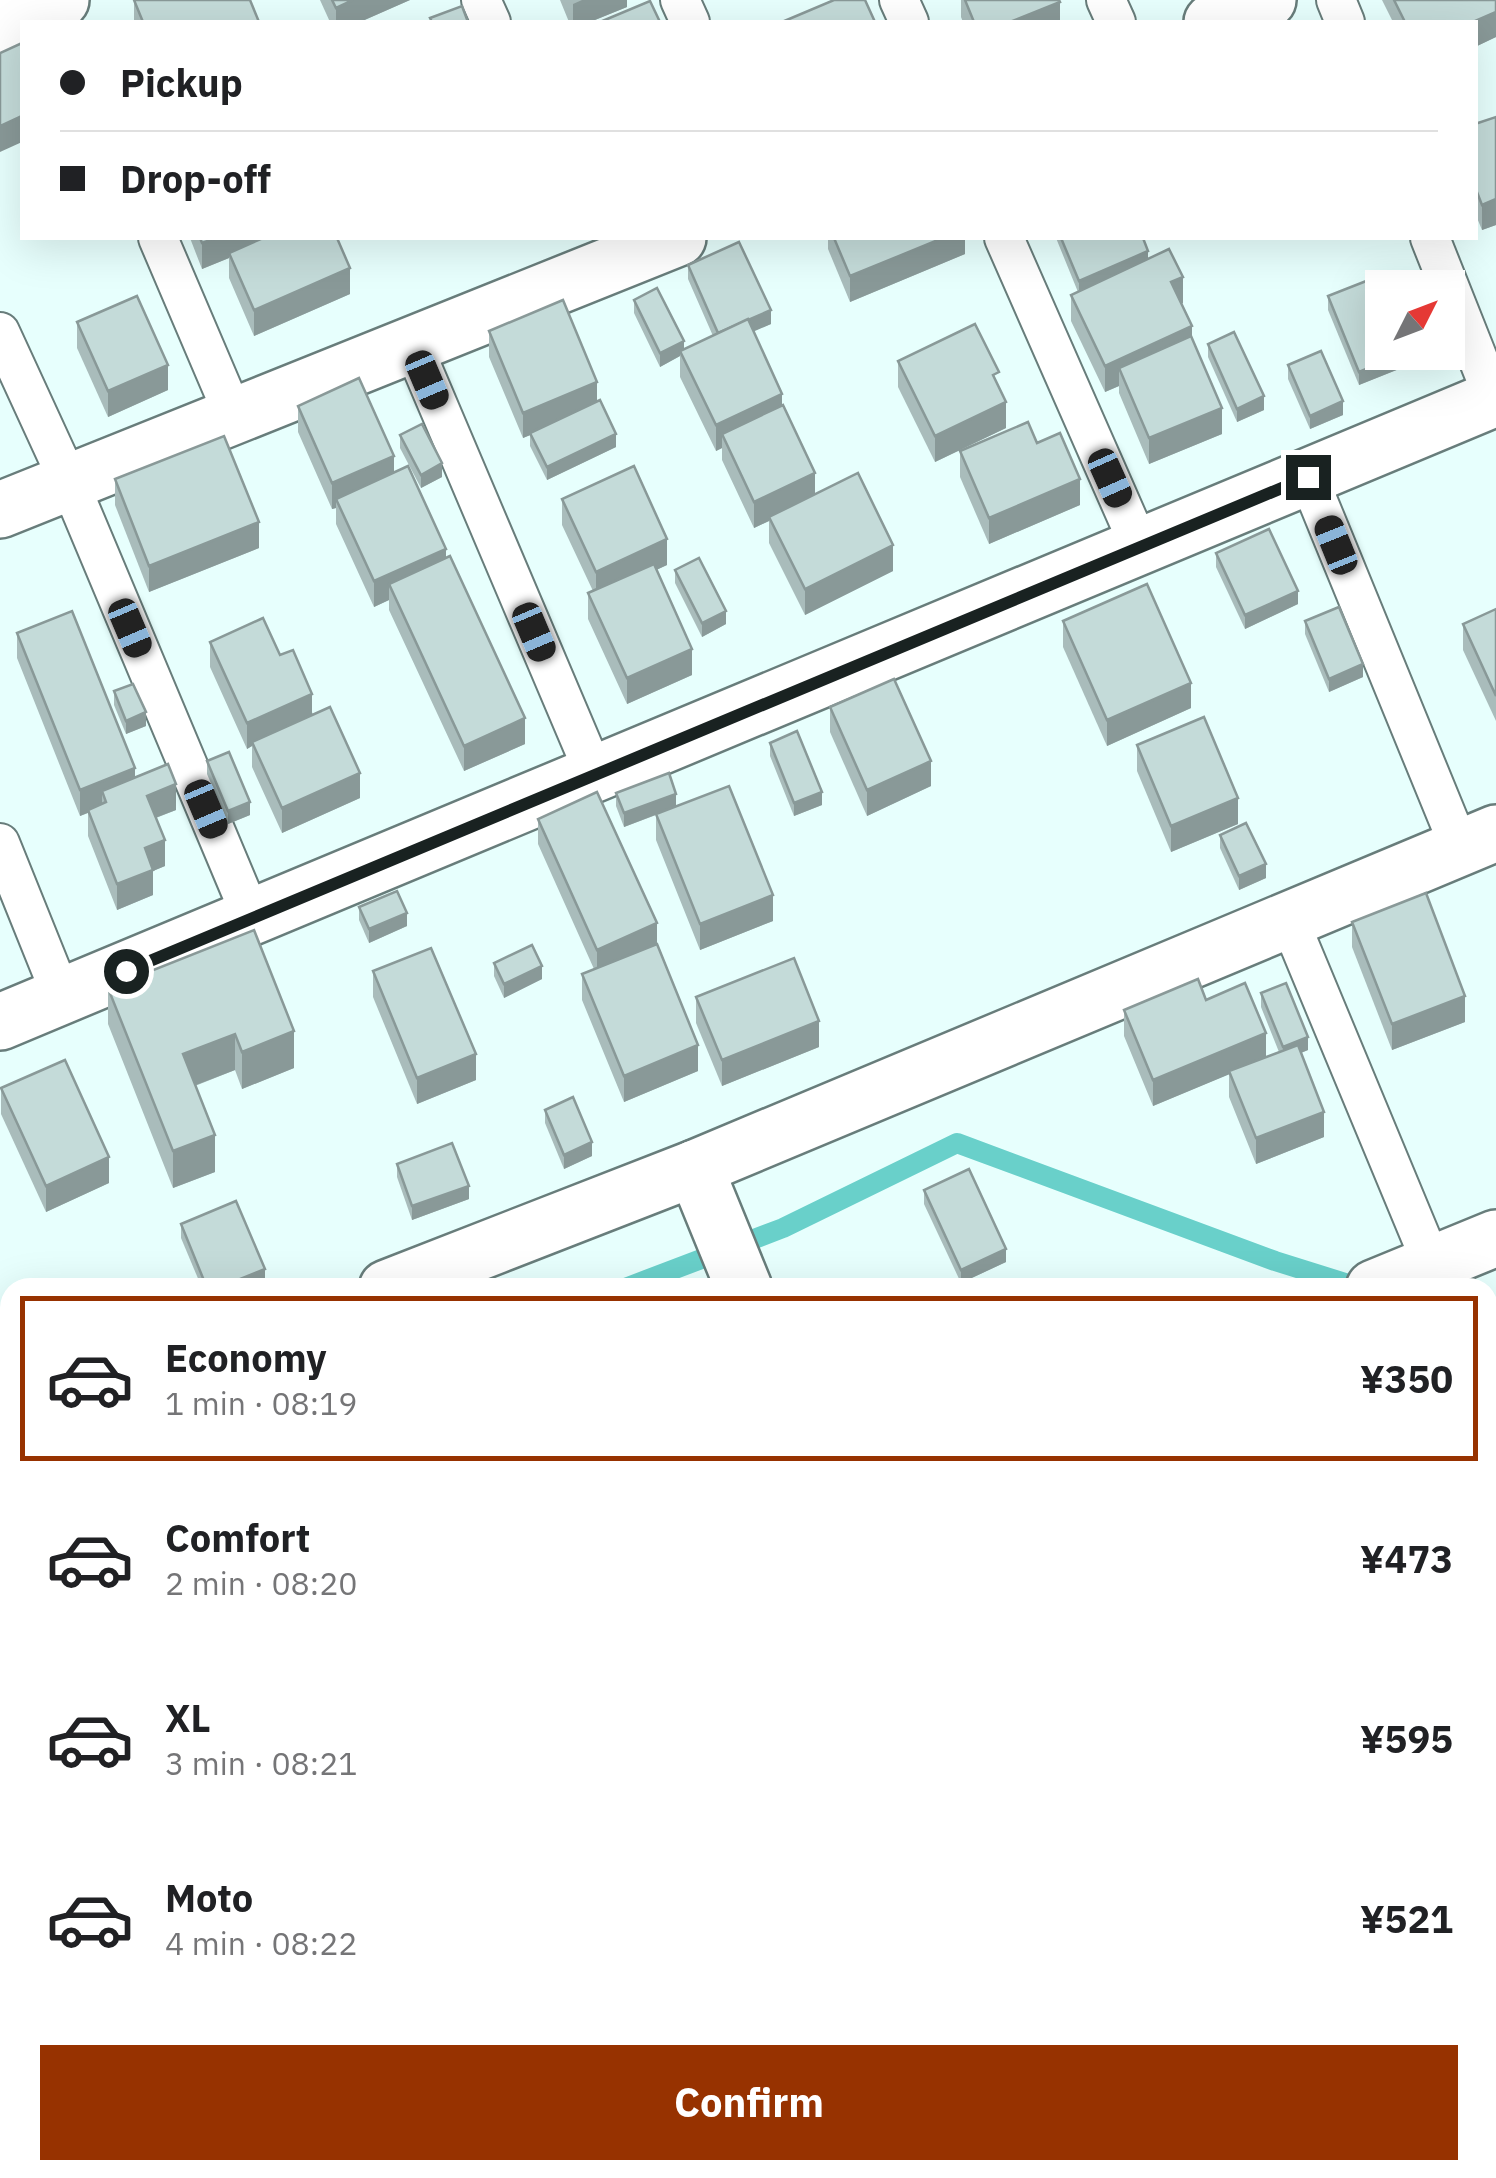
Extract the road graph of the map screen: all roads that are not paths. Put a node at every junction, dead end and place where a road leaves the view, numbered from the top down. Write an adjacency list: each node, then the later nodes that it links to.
1 (1268, 0): 4 (street)
2 (61, 8): 3 (street)
3 (20, 20)
4 (1217, 20)
5 (159, 240): 13 (lane)
6 (667, 240): 9 (street)
7 (1005, 240): 17 (lane)
8 (1431, 240): 12 (lane)
9 (592, 254): 11 (street)
10 (0, 332): 15 (lane)
11 (412, 344): 13 (street); 18 (lane)
12 (1495, 398): 14 (street)
13 (234, 416): 15 (street)
14 (1308, 477): 17 (street); 19 (lane)
15 (69, 482): 16 (street); 21 (lane)
16 (0, 510)
17 (1140, 547): 18 (street)
18 (594, 775): 21 (street)
19 (1478, 840): 22 (street)
20 (0, 843): 23 (lane)
21 (252, 918): 23 (street)
22 (1289, 920): 25 (street); 27 (lane)
23 (62, 998): 24 (street)
24 (0, 1022)
25 (695, 1168): 28 (street); 29 (street)
26 (1496, 1238): 27 (street)
27 (1432, 1264): 30 (street)
28 (413, 1278)
29 (740, 1278)
30 (1398, 1278)

